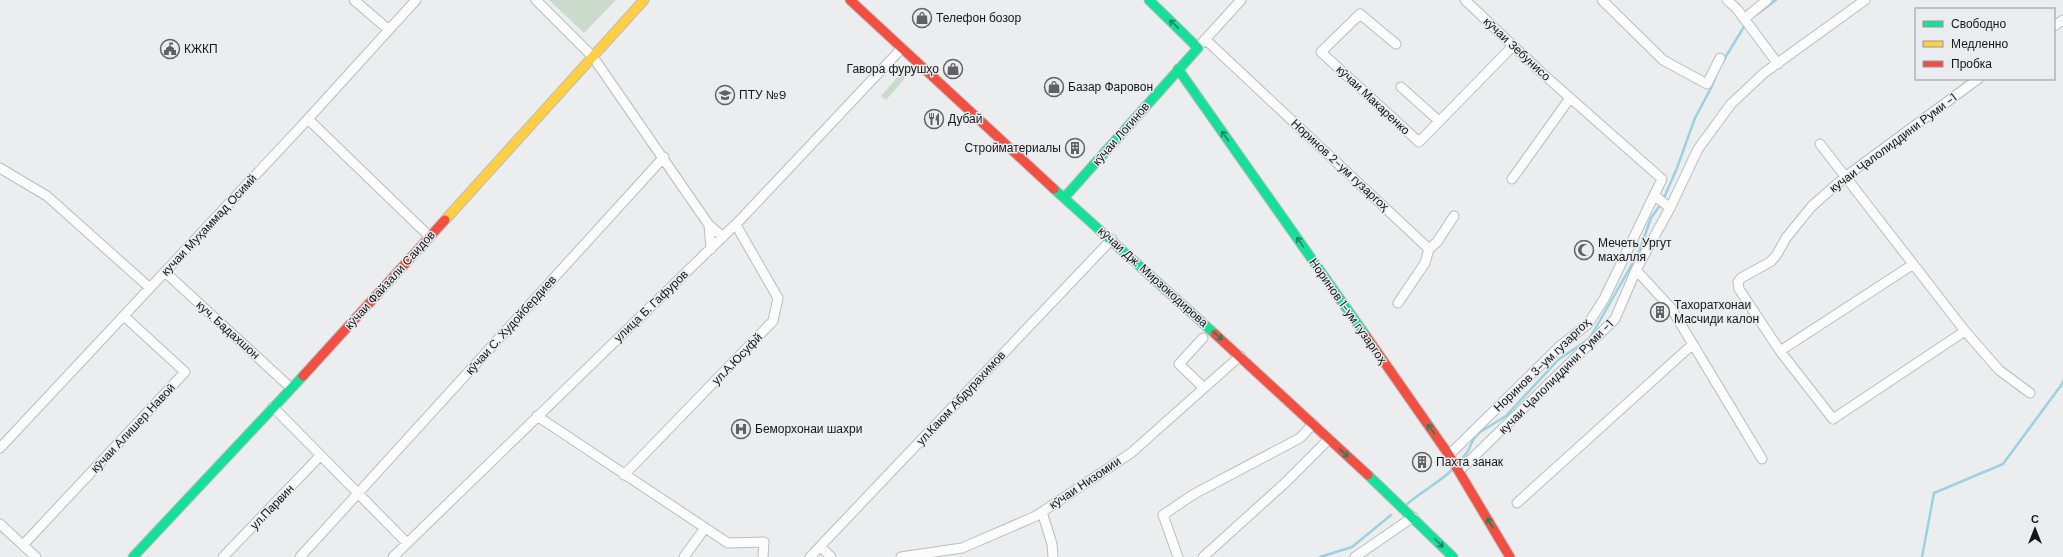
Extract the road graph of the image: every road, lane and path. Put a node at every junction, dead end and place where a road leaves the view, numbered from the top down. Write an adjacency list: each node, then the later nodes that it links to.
1 (354, 0): 14 (street)
2 (416, 0): 14 (street, кучаи Муҳаммад Осимй)
3 (536, 0): 20 (street)
4 (644, 0): 20 (street, кӯчаи Файзали Саидов)
5 (850, 0): 18 (street, кӯчаи Дж. Мирзокодирова)
6 (1149, 0): 19 (street, one-way to 6)
7 (1241, 0): 15 (street)
8 (1465, 0): 17 (street, кӯчаи Зебунисо)
9 (1602, 0): 21 (street)
10 (1727, 0): 13 (street)
11 (1767, 0): 13 (street)
12 (1865, 0): 22 (street, кучаи Ҷалолиддини Руми -1)
13 (1744, 19): 22 (street)
14 (389, 30): 27 (street, кучаи Муҳаммад Осимй)
15 (1205, 39): 19 (street); 45 (street, Норинов 2-ум гузаргоҳ)
16 (1396, 44): 28 (street, кӯчаи Макаренко)
17 (1513, 46): 26 (street, кӯчаи Зебунисо); 28 (street, кӯчаи Макаренко)
18 (902, 48): 36 (street, кӯчаи Дж. Мирзокодирова); 40 (street, улица Б. Гафуров)
19 (1198, 48): 23 (street)
20 (594, 57): 30 (street); 41 (street, кӯчаи Файзали Саидов)
21 (1720, 58)
22 (1778, 64): 37 (street, кучаи Ҷалолиддини Руми -1)
23 (1178, 70): 36 (street, кӯчаи Логинов); 66 (street, Норинов 1-ум гузаргоҳ, one-way to 23)
24 (1977, 80): 32 (street, кучаи Ҷалолиддини Руми -1)
25 (1401, 87): 28 (street)
26 (1570, 98): 33 (street); 34 (street, кӯчаи Зебунисо)
27 (308, 119): 41 (street); 48 (street, кучаи Муҳаммад Осимй)
28 (1439, 121)
29 (1820, 144): 32 (street)
30 (664, 157): 39 (street); 70 (street, кӯчаи С. Худойбердиев)
31 (0, 168): 49 (street)
32 (1845, 177): 46 (street); 55 (street, кучаи Ҷалолиддини Руми -1)
33 (1512, 179)
34 (1662, 179): 35 (street, Норинов 3-ум гузаргоҳ)
35 (1654, 195): 37 (street); 66 (street, Норинов 3-ум гузаргоҳ)
36 (1064, 198): 43 (street, кӯчаи Дж. Мирзокодирова)
37 (1670, 208): 47 (street, кучаи Ҷалолиддини Руми -1)
38 (1454, 216): 45 (street)
39 (709, 225): 42 (street); 44 (street)
40 (736, 225): 42 (street, улица Б. Гафуров); 69 (street, ул.А.Юсуфй)
41 (430, 236): 57 (street, кӯчаи Файзали Саидов)
42 (723, 237): 44 (street, улица Б. Гафуров)
43 (1112, 239): 56 (street, кӯчаи Дж. Мирзокодирова, one-way to 56); 78 (street, ул.Каюм Абдурахимов)
44 (711, 249): 61 (street, улица Б. Гафуров)
45 (1429, 249): 50 (street)
46 (1912, 265): 52 (street); 55 (street)
47 (1636, 270): 54 (street); 68 (street, кучаи Ҷалолиддини Руми -1)
48 (165, 272): 49 (street, кучаи Муҳаммад Осимй); 57 (street, куч. Бадахшон)
49 (150, 288): 51 (street, кучаи Муҳаммад Осимй)
50 (1398, 303)
51 (124, 316): 64 (street, кучаи Муҳаммад Осимй); 77 (street, кӯчаи Алишер Навоӣ)
52 (1965, 331): 55 (street, кучаи Ҷалолиддини Руми -1); 59 (street)
53 (1202, 338): 58 (street)
54 (1693, 344): 67 (street); 71 (street)
55 (1780, 352)
56 (1240, 356): 58 (street, кӯчаи Низомии); 62 (street, кӯчаи Дж. Мирзокодирова)
57 (291, 388): 60 (street, кӯчаи Файзали Саидов)
58 (1204, 388): 72 (street, кӯчаи Низомии)
59 (2030, 393)
60 (273, 407): 65 (street); 80 (street, кӯчаи Файзали Саидов)
61 (537, 416): 69 (street); 76 (street, улица Б. Гафуров)
62 (1313, 424): 63 (street, кӯчаи Дж. Мирзокодирова); 90 (street)
63 (1329, 439): 73 (street, кӯчаи Дж. Мирзокодирова, one-way to 73); 91 (street)
64 (0, 448)
65 (320, 456): 70 (street); 81 (street, ул.Парвин)
66 (1451, 458): 68 (street, Норинов 1-ум гузаргоҳ)
67 (1762, 459)
68 (1458, 470): 94 (street, Норинов 1-ум гузаргоҳ, one-way to 68)
69 (624, 475): 75 (street)
70 (358, 492): 76 (street); 82 (street, кӯчаи С. Худойбердиев)
71 (1517, 503)
72 (1042, 512): 88 (street, кӯчаи Низомии); 89 (street)
73 (1413, 517): 92 (street); 93 (street, кӯчаи Дж. Мирзокодирова, one-way to 93)
74 (0, 524): 77 (street)
75 (705, 528): 84 (street); 85 (street)
76 (408, 543): 83 (street, улица Б. Гафуров)
77 (23, 545): 79 (street)
78 (821, 546): 86 (street, ул.Каюм Абдурахимов); 87 (street)
79 (36, 557)
80 (134, 557)
81 (223, 557)
82 (300, 557)
83 (393, 557)
84 (684, 557)
85 (763, 557)
86 (810, 557)
87 (831, 557)
88 (901, 557)
89 (1053, 557)
90 (1178, 557)
91 (1203, 557)
92 (1355, 557)
93 (1453, 557)
94 (1510, 557)

